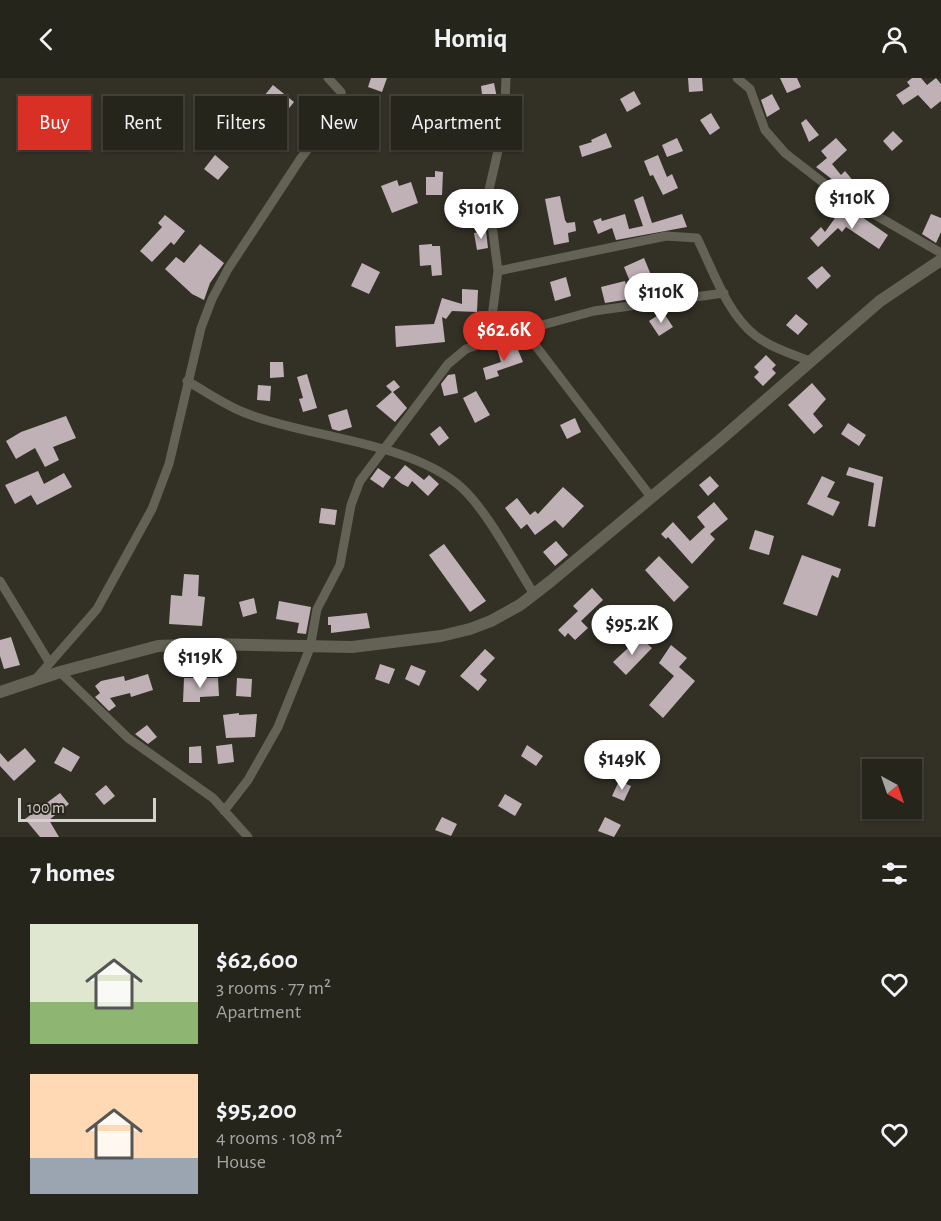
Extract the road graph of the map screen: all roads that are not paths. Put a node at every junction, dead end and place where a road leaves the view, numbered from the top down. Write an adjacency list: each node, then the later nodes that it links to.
1 (328, 78): 10 (street)
2 (506, 78): 5 (street)
3 (737, 78): 4 (street)
4 (940, 258): 9 (street)
5 (498, 271): 6 (street); 8 (street)
6 (724, 293): 7 (street); 9 (street)
7 (526, 333): 8 (street); 12 (street)
8 (485, 342): 11 (street)
9 (810, 361): 12 (street)
10 (188, 381): 11 (street); 16 (street)
11 (383, 450): 14 (street); 15 (street)
12 (651, 497): 14 (street)
13 (0, 581): 16 (street)
14 (534, 594): 15 (street)
15 (310, 648): 17 (street); 20 (street)
16 (49, 662): 18 (street)
17 (60, 672): 18 (street); 20 (street)
18 (33, 681): 19 (street)
19 (0, 692)
20 (224, 811): 21 (street)
21 (248, 837)

